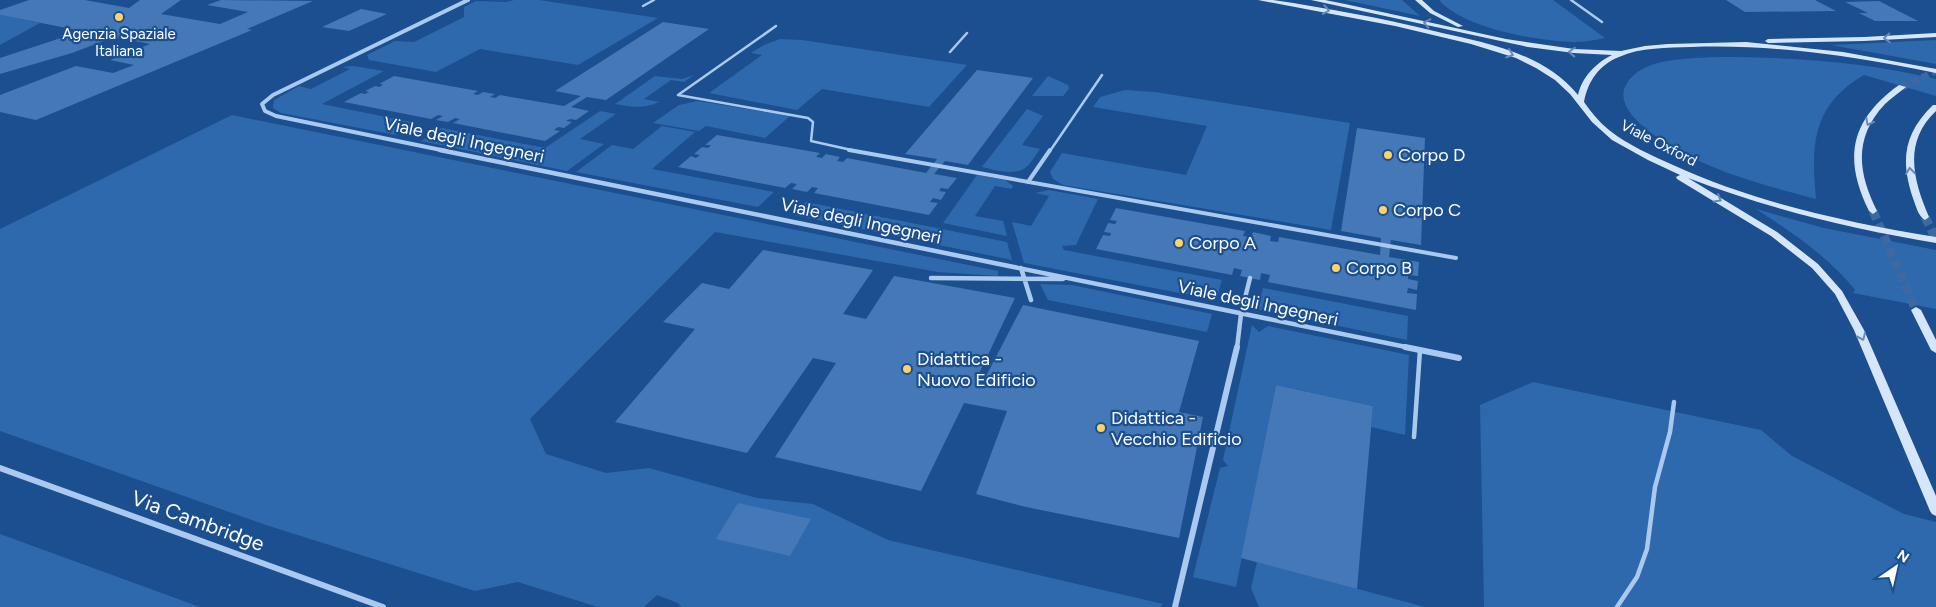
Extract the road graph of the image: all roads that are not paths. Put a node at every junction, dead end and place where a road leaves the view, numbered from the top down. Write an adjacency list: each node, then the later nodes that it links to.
1 (468, 0): 27 (street, Viale degli Ingegneri)
2 (654, 0): 7 (lane)
3 (1261, 0): 19 (street, Viale Oxford, one-way to 19)
4 (1314, 0): 12 (street, one-way to 4)
5 (1418, 0): 12 (street)
6 (1571, 0): 8 (lane)
7 (643, 6)
8 (1602, 22)
9 (776, 26): 22 (lane)
10 (967, 33): 14 (lane)
11 (1936, 35): 13 (street, one-way to 13)
12 (1491, 38): 15 (street, one-way to 12)
13 (1720, 44): 15 (street); 16 (street)
14 (950, 52)
15 (1621, 53): 19 (street)
16 (1936, 71)
17 (1102, 75): 22 (lane)
18 (1902, 87): 23 (street, one-way to 23)
19 (1580, 102): 21 (street, Viale Oxford)
20 (1936, 107): 24 (street, one-way to 20)
21 (1630, 147): 25 (street, Viale Oxford); 41 (street, one-way to 41)
22 (1028, 182): 26 (lane)
23 (1873, 211)
24 (1925, 217)
25 (1936, 240)
26 (1456, 258)
27 (1021, 268): 30 (street); 31 (street, Viale degli Ingegneri)
28 (931, 278): 30 (street)
29 (1250, 278): 34 (street)
30 (1024, 279): 31 (street); 32 (street)
31 (1076, 280): 34 (street, Viale degli Ingegneri)
32 (1031, 300)
33 (1916, 310): 36 (street)
34 (1241, 314): 35 (street, Viale degli Ingegneri); 43 (street)
35 (1420, 350): 37 (street, Viale degli Ingegneri); 39 (lane)
36 (1936, 350)
37 (1459, 358)
38 (1674, 402): 44 (lane)
39 (1414, 437)
40 (0, 468): 42 (street, Via Cambridge)
41 (1936, 511)
42 (383, 607)
43 (1174, 607)
44 (1617, 607)

